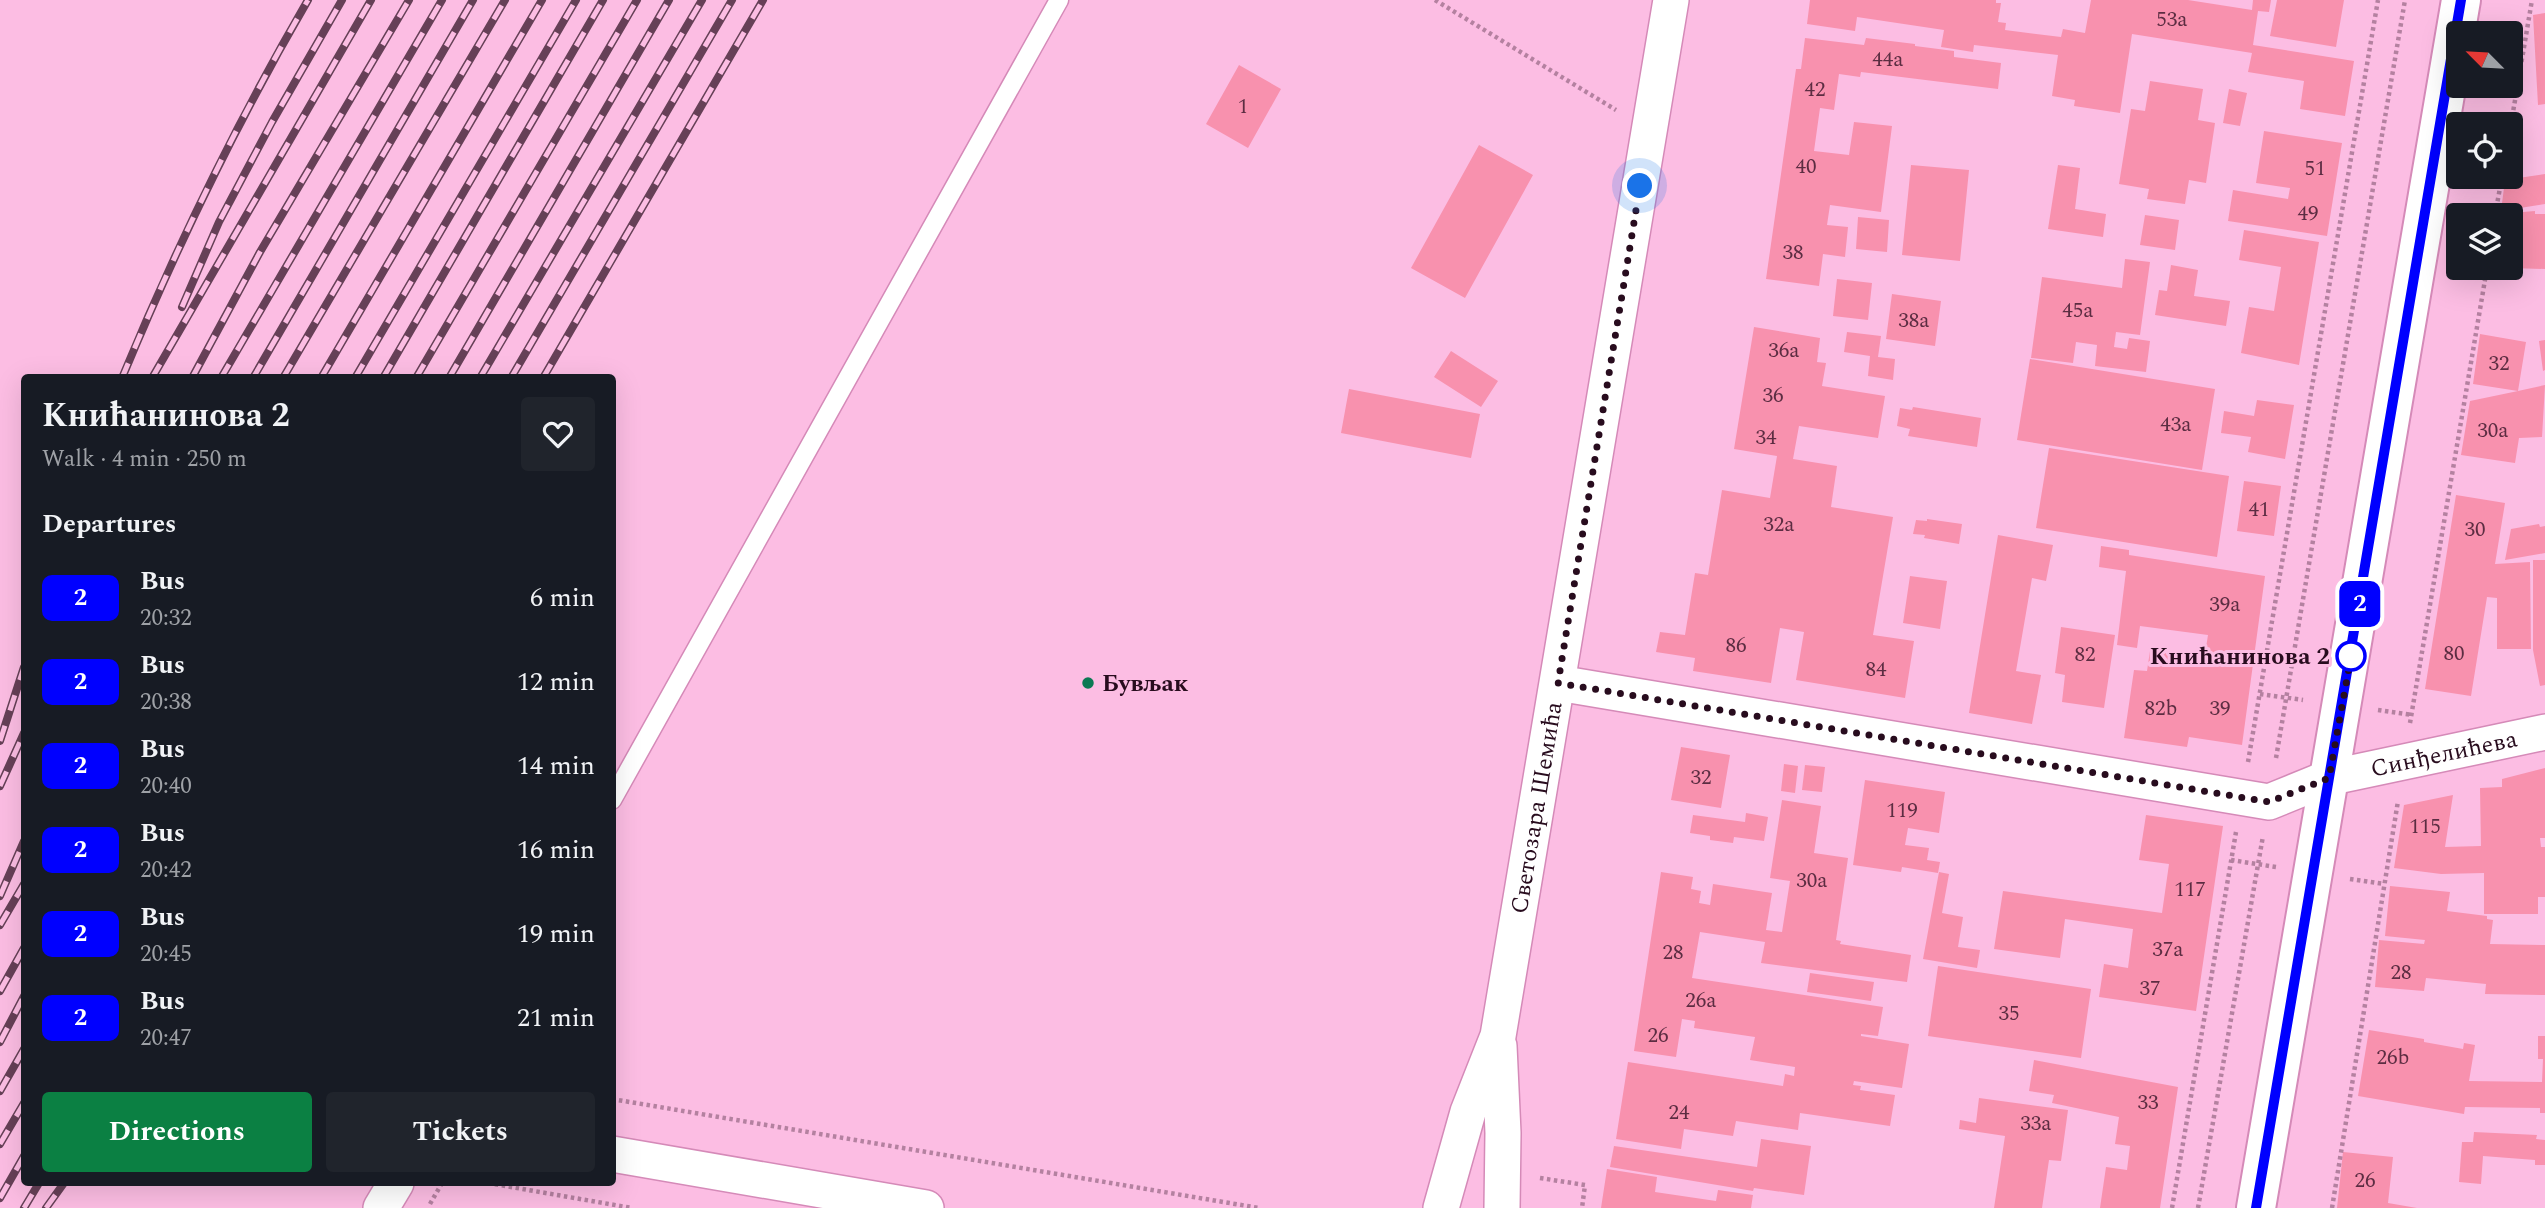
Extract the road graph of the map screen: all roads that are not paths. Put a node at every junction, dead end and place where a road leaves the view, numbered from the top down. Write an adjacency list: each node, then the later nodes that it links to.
1 (1059, 0): 7 (lane)
2 (1671, 0): 4 (street, Светозара Шемића)
3 (2461, 0): 6 (main road)
4 (1558, 683): 6 (street, Синђелићева); 8 (street, Светозара Шемића)
5 (2545, 732): 6 (street, Синђелићева)
6 (2329, 778): 15 (main road)
7 (616, 793)
8 (1498, 1035): 13 (street, Светозара Шемића); 14 (street, Светозара Шемића)
9 (616, 1155): 12 (street)
10 (394, 1186): 11 (street)
11 (381, 1208)
12 (926, 1208)
13 (1441, 1208)
14 (1502, 1208)
15 (2256, 1208)

